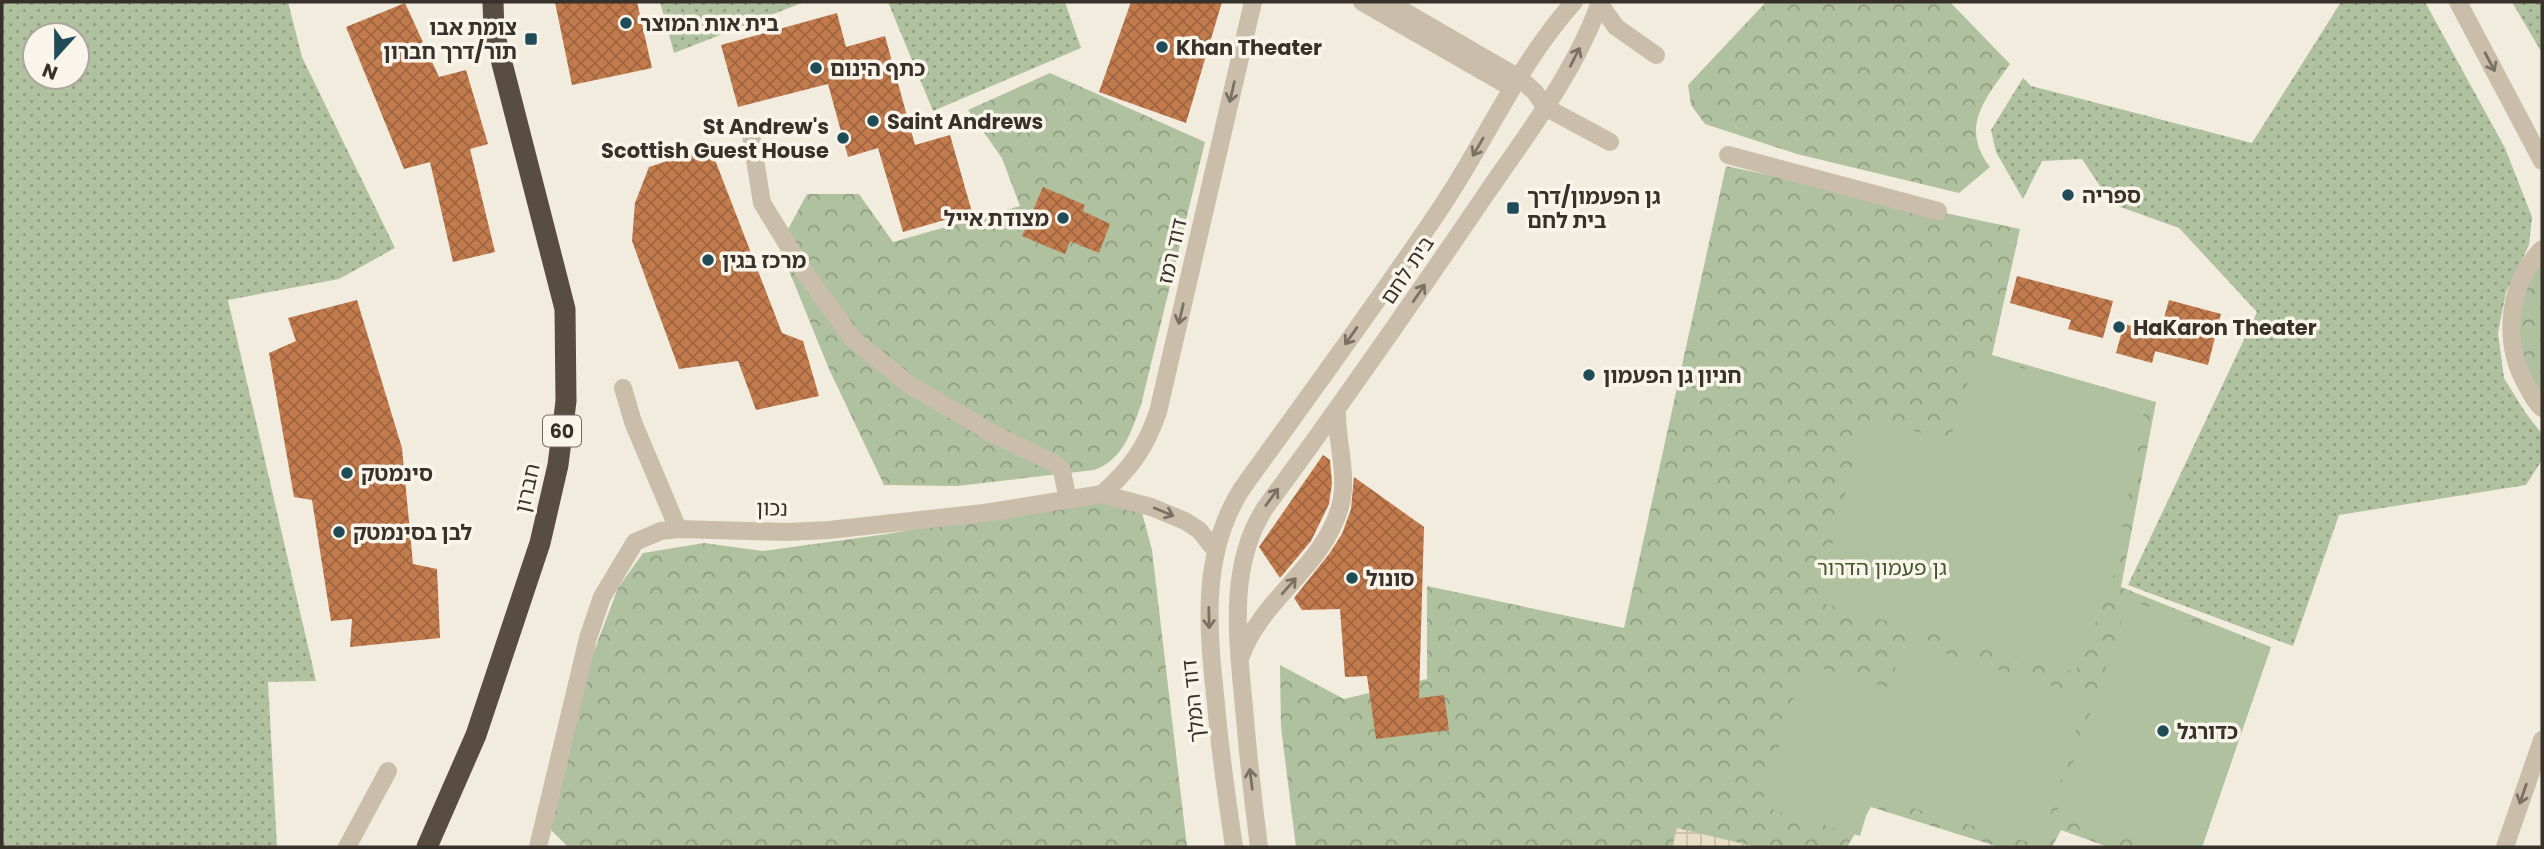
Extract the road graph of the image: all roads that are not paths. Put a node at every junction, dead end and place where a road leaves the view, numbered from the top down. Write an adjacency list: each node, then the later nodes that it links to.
1 (493, 2): 28 (highway, חברון / 60)
2 (1253, 2): 20 (street, דוד רמז, one-way to 20)
3 (1362, 2): 9 (street)
4 (1388, 2): 9 (street)
5 (1574, 2): 9 (street, בית לחם)
6 (1599, 2): 8 (street); 10 (street, בית לחם, one-way to 6)
7 (2458, 2): 14 (street, one-way to 14)
8 (1656, 55)
9 (1515, 83): 10 (street); 23 (street, בית לחם, one-way to 23)
10 (1545, 107): 12 (street); 19 (street, בית לחם, one-way to 10)
11 (750, 130): 21 (street)
12 (1610, 142)
13 (1728, 155): 15 (street)
14 (2542, 162)
15 (1938, 211)
16 (2542, 249): 18 (street)
17 (623, 388): 22 (street)
18 (2542, 408)
19 (1337, 410): 24 (street, בית לחם, one-way to 19); 24 (street, one-way to 19)
20 (1102, 494): 21 (street, נכון); 23 (street, נכון, one-way to 23)
21 (1068, 500): 22 (street, נכון)
22 (678, 529): 29 (street, נכון)
23 (1215, 550): 30 (street, דוד המלך, one-way to 30)
24 (1240, 662): 31 (street, one-way to 24)
25 (2542, 740): 32 (street, one-way to 32)
26 (388, 771): 27 (street)
27 (347, 847)
28 (427, 847)
29 (538, 847)
30 (1234, 847)
31 (1259, 847)
32 (2505, 847)

